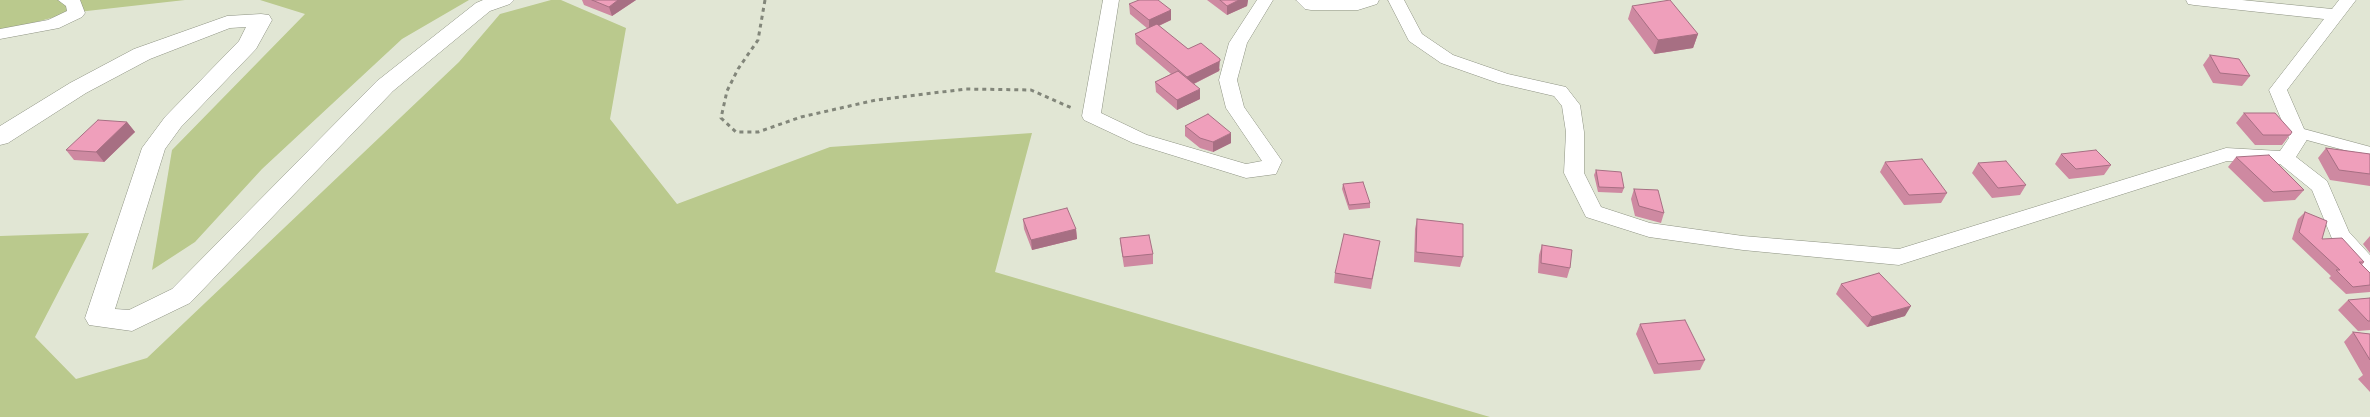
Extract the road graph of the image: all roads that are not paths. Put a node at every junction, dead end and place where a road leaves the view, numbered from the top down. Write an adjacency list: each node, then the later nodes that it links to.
1 (66, 0): 11 (street)
2 (503, 0): 13 (street)
3 (1111, 0): 4 (street)
4 (1265, 0)
5 (1304, 0): 6 (street)
6 (1371, 0)
7 (1396, 0): 15 (street)
8 (2194, 0): 10 (street)
9 (2348, 0): 10 (street)
10 (2336, 16): 12 (street)
11 (0, 34)
12 (2296, 132): 14 (lane); 15 (street)
13 (0, 137)
14 (2370, 152)
15 (2285, 158): 16 (street)
16 (2370, 268)

